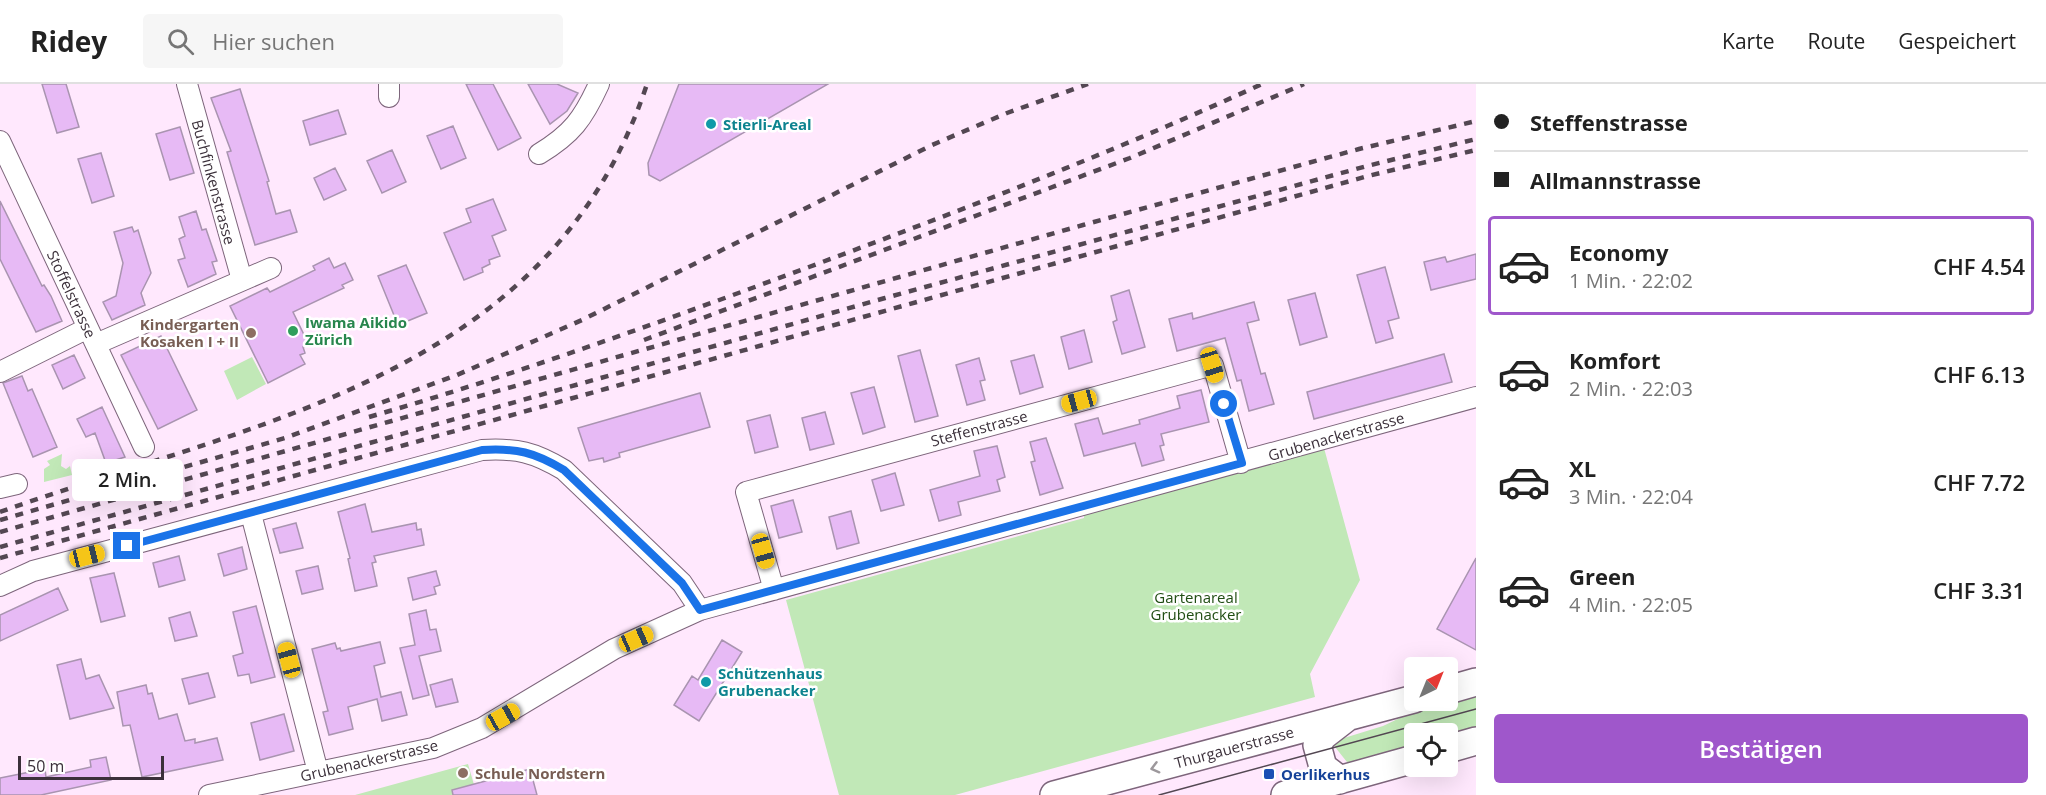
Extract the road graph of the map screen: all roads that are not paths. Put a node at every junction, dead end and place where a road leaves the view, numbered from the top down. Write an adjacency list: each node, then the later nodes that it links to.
1 (187, 84): 6 (street, Buchfinkenstrasse)
2 (599, 84): 4 (street)
3 (0, 141): 7 (street, Stoffelstrasse)
4 (539, 154)
5 (271, 268): 6 (street)
6 (242, 280): 7 (street)
7 (92, 336): 8 (street); 10 (street, Stoffelstrasse)
8 (0, 372)
9 (1476, 397): 11 (street, Grubenackerstrasse)
10 (144, 447)
11 (1242, 463): 14 (street, Grubenackerstrasse); 14 (street, Steffenstrasse)
12 (251, 514): 13 (street); 15 (street); 23 (street)
13 (0, 586)
14 (774, 590): 15 (street, Grubenackerstrasse)
15 (700, 610): 23 (street, Grubenackerstrasse)
16 (1476, 682): 17 (main road)
17 (1458, 687)
18 (1404, 702): 19 (main road, Thurgauerstrasse)
19 (1348, 717): 24 (main road); 26 (main road, Thurgauerstrasse, one-way to 26)
20 (1476, 741): 21 (main road)
21 (1458, 746)
22 (1404, 762): 24 (main road)
23 (318, 772): 25 (street, Grubenackerstrasse)
24 (1340, 780): 27 (main road)
25 (209, 795)
26 (1054, 795)
27 (1284, 795)

